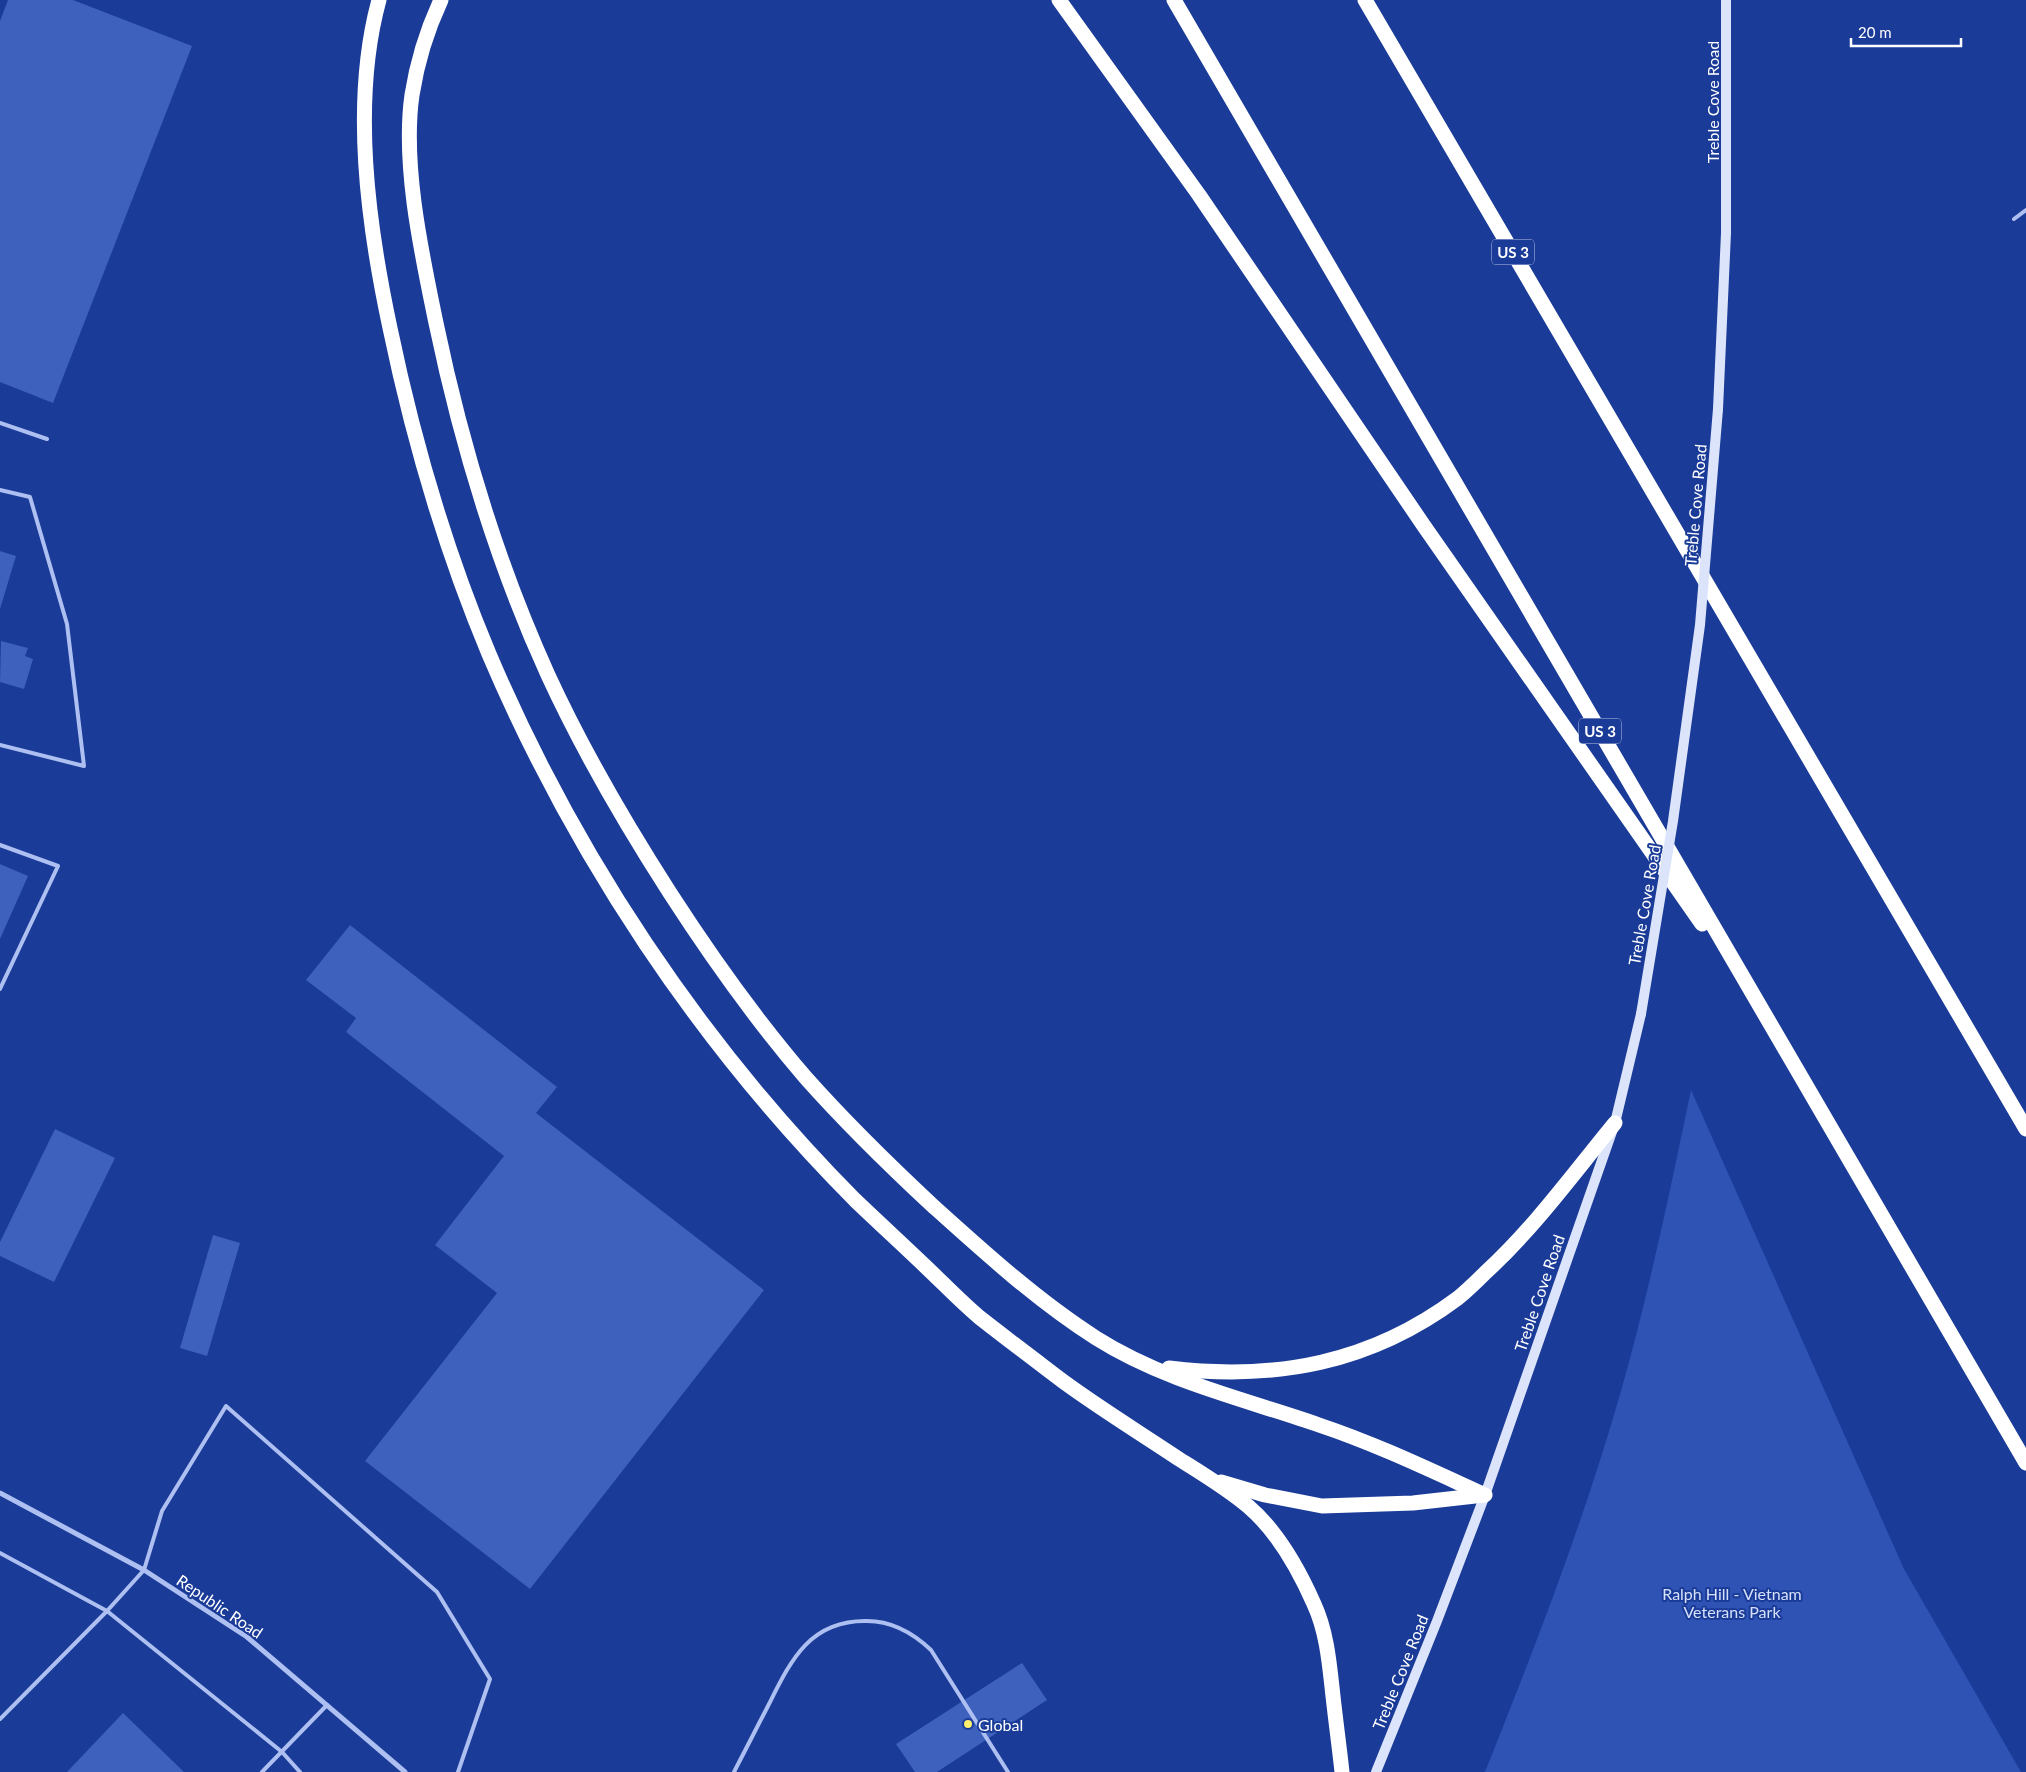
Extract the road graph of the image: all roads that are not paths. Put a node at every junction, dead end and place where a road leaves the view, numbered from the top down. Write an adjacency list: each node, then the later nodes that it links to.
1 (379, 0): 20 (highway)
2 (441, 0): 18 (highway)
3 (1059, 0): 15 (highway)
4 (1174, 0): 15 (highway, US 3)
5 (1365, 0): 17 (highway, US 3)
6 (1726, 0): 16 (main road, Treble Cove Road, bridge)
7 (2026, 210): 8 (lane)
8 (2014, 220)
9 (0, 423): 10 (lane)
10 (48, 439)
11 (0, 490): 12 (lane)
12 (0, 745)
13 (0, 845): 14 (lane)
14 (0, 989)
15 (1763, 1011): 19 (highway, US 3)
16 (1614, 1123): 18 (highway); 22 (main road, Treble Cove Road)
17 (2026, 1129)
18 (1145, 1365): 22 (highway)
19 (2026, 1463)
20 (1210, 1478): 22 (highway); 35 (highway)
21 (0, 1493): 24 (street, Republic Road)
22 (1485, 1495): 36 (main road, Treble Cove Road)
23 (0, 1553): 25 (lane)
24 (144, 1570): 25 (lane); 26 (street, Republic Road); 32 (lane)
25 (108, 1611): 27 (lane); 28 (lane)
26 (327, 1705): 28 (lane); 31 (street, Republic Road)
27 (0, 1719)
28 (282, 1752): 29 (lane); 30 (lane)
29 (262, 1772)
30 (300, 1772)
31 (405, 1772)
32 (458, 1772)
33 (734, 1772): 34 (lane)
34 (1008, 1772)
35 (1342, 1772)
36 (1376, 1772)

